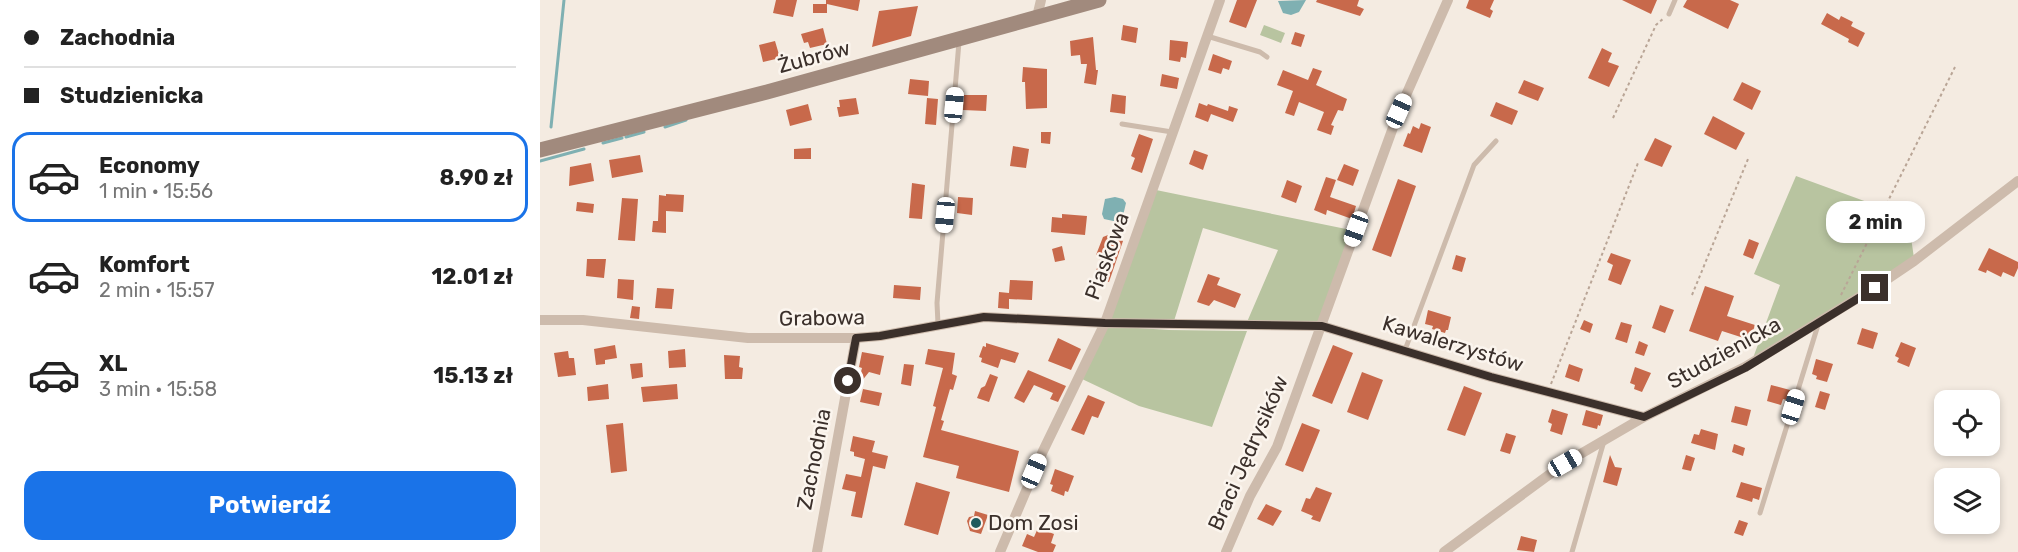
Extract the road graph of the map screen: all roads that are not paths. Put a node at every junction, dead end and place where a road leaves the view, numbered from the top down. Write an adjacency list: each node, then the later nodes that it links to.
1 (1041, 0): 7 (street)
2 (1099, 0): 7 (main road, Żubrów)
3 (1220, 0): 8 (street, Piaskowa)
4 (1448, 0): 20 (street, Braci Jędrysików)
5 (1675, 0): 6 (lane)
6 (1669, 14)
7 (1037, 17): 9 (main road, Żubrów)
8 (1207, 36): 10 (lane); 12 (street, Piaskowa)
9 (960, 39): 14 (main road, Żubrów); 19 (lane)
10 (1267, 57)
11 (1122, 124): 12 (lane)
12 (1172, 132): 18 (street, Piaskowa)
13 (1496, 141): 22 (lane)
14 (540, 150)
15 (2018, 181): 17 (street, Studzienicka)
16 (540, 320): 21 (street, Grabowa)
17 (1819, 322): 23 (street, Studzienicka); 25 (lane)
18 (1105, 323): 19 (street, Grabowa); 20 (street, Kawalerzystów); 27 (street, Piaskowa)
19 (938, 324): 21 (street, Grabowa)
20 (1322, 326): 22 (street, Kawalerzystów); 28 (street, Braci Jędrysików)
21 (856, 338): 26 (street, Zachodnia)
22 (1405, 350): 23 (street, Kawalerzystów)
23 (1644, 417): 24 (street, Studzienicka)
24 (1604, 441): 29 (street, Studzienicka); 30 (lane)
25 (1760, 513)
26 (817, 552)
27 (1000, 552)
28 (1226, 552)
29 (1444, 552)
30 (1572, 552)

